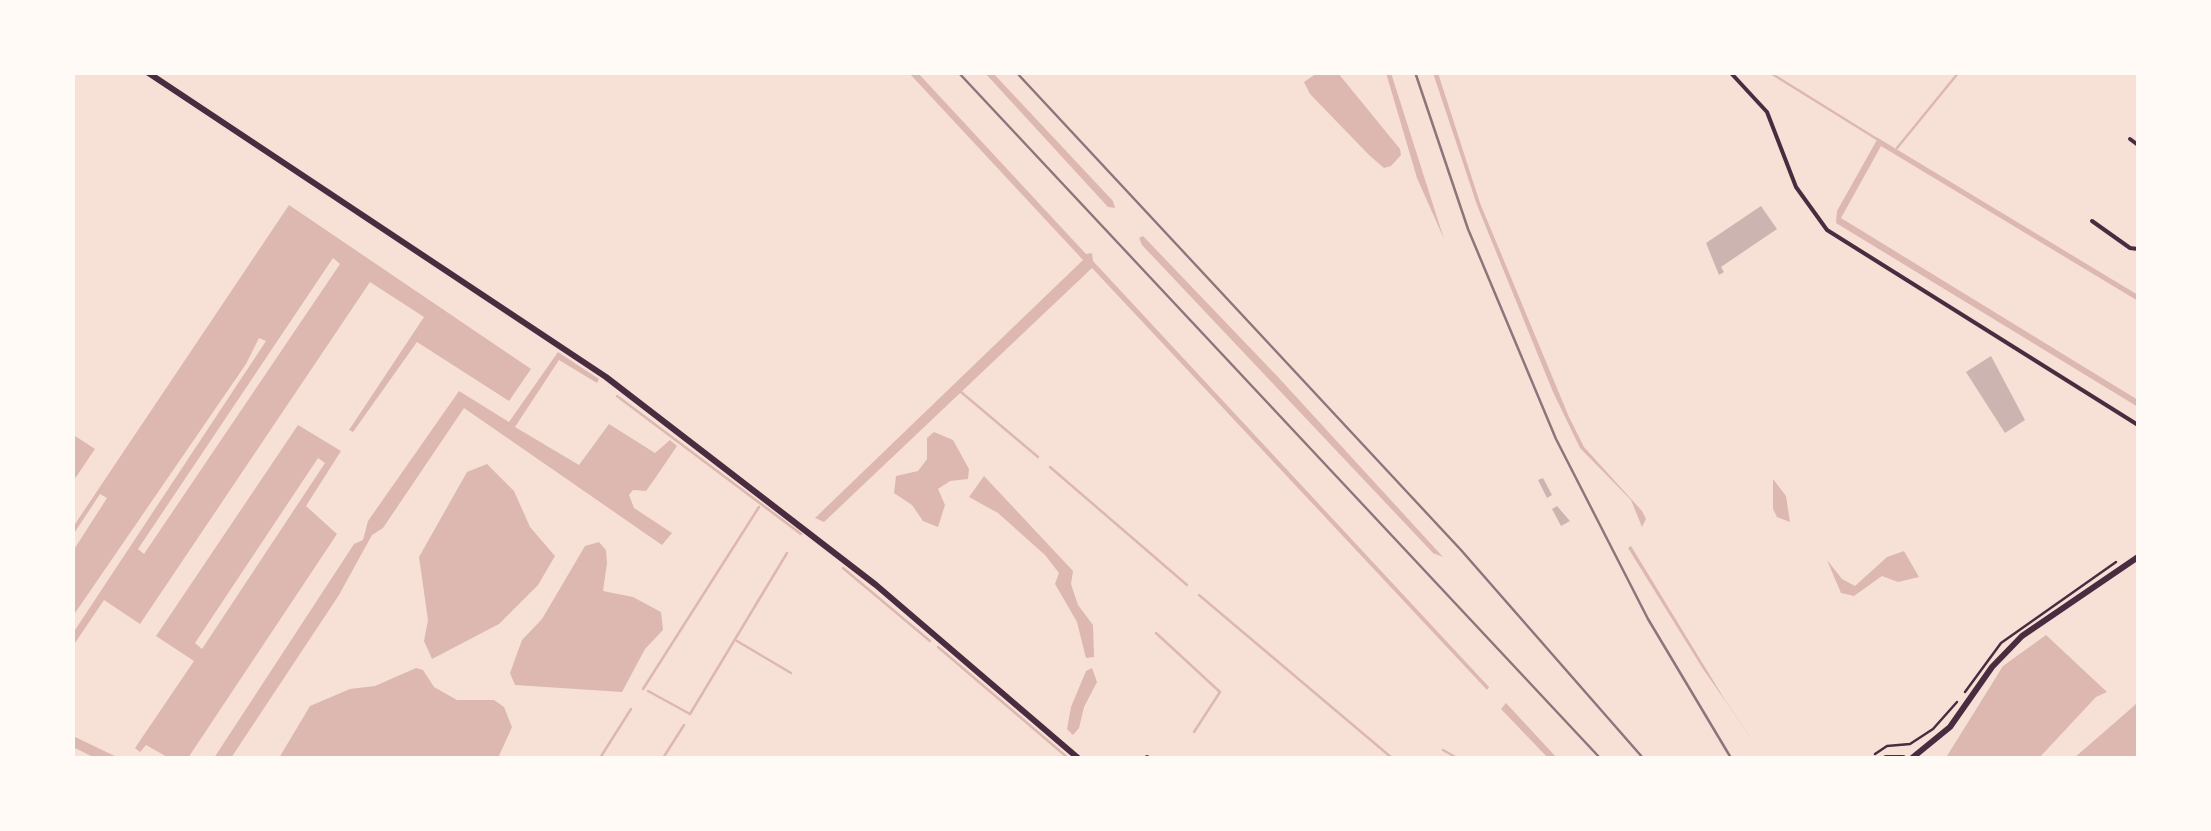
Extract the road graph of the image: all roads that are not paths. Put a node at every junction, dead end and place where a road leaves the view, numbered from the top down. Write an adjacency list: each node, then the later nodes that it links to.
1 (147, 72): 9 (main road)
2 (1730, 72): 7 (street)
3 (2130, 139): 4 (street)
4 (2138, 145)
5 (2092, 221): 6 (street)
6 (2138, 248)
7 (2138, 425)
8 (2138, 558): 14 (main road)
9 (1078, 758)
10 (1849, 758): 11 (street)
11 (1872, 758)
12 (1886, 758): 13 (main road)
13 (1903, 758)
14 (1912, 758)

